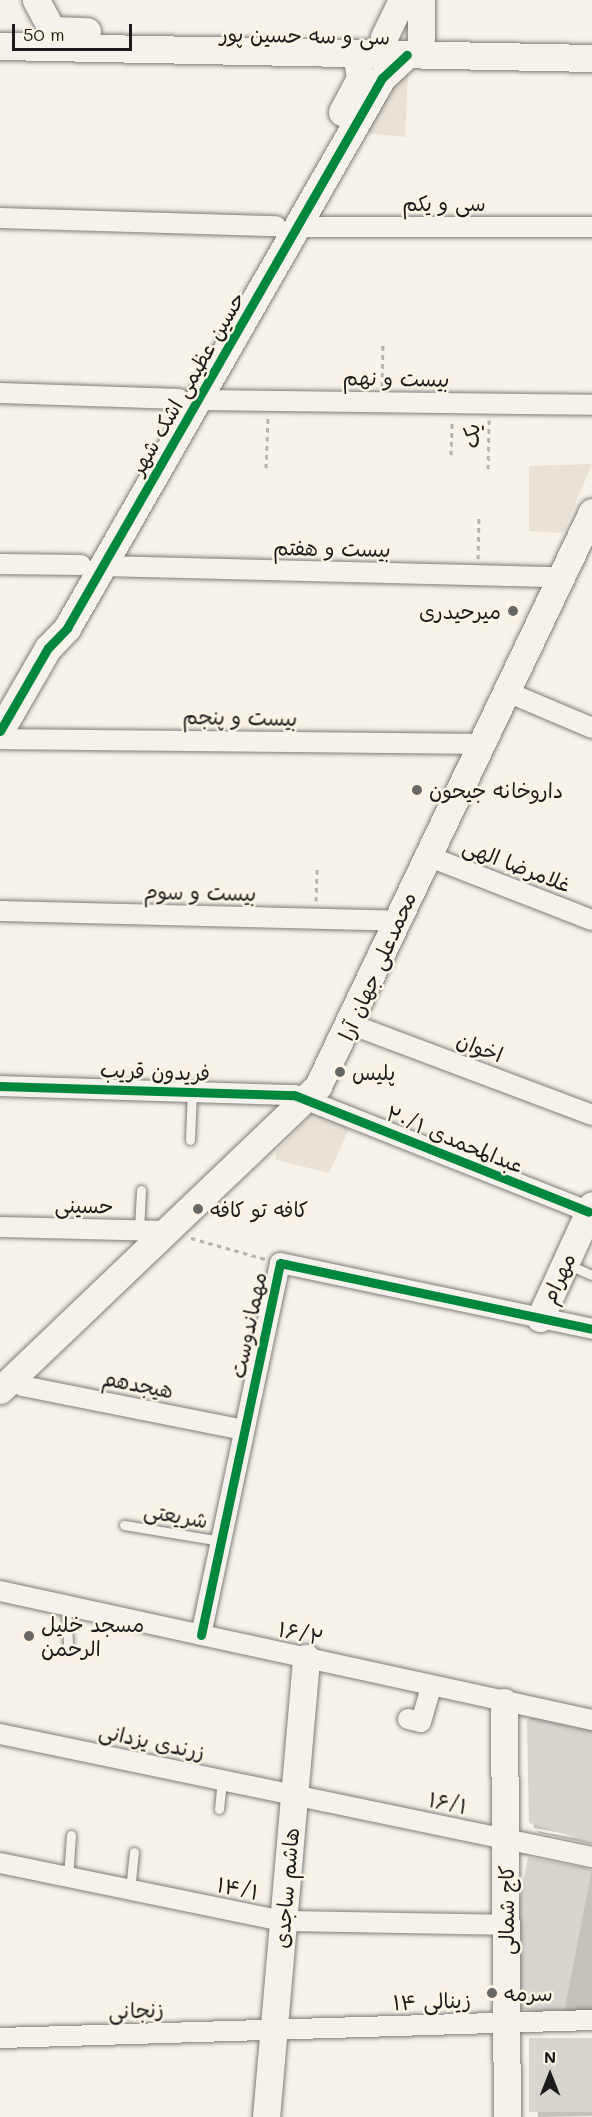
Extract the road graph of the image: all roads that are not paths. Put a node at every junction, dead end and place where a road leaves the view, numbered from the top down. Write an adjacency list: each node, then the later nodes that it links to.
1 (36, 0): 4 (street, سی و سه حسین پور)
2 (402, 0): 4 (street)
3 (421, 0): 7 (street)
4 (384, 37): 7 (street, سی و سه حسین پور)
5 (592, 41): 7 (street, سی و سه حسین پور)
6 (0, 45): 8 (street, سی و سه حسین پور)
7 (414, 46): 8 (street, سی و سه حسین پور); 9 (street, سی و سه حسین پور); 11 (street, حسین عظیمی اشک شهر)
8 (356, 54): 11 (street, حسین عظیمی اشک شهر)
9 (592, 58)
10 (0, 218): 11 (street, سی و یکم)
11 (286, 227): 12 (street, سی و یکم); 14 (street, حسین عظیمی اشک شهر)
12 (592, 227)
13 (0, 393): 14 (street, بیست و نهم)
14 (189, 400): 15 (street, بیست و نهم); 18 (street, حسین عظیمی اشک شهر)
15 (592, 405)
16 (589, 525): 19 (street, محمدعلی جهان آرا)
17 (0, 564): 18 (street, بیست و هفتم)
18 (91, 566): 19 (street, بیست و هفتم); 22 (street, حسین عظیمی اشک شهر)
19 (560, 577): 20 (street, محمدعلی جهان آرا)
20 (505, 692): 21 (street); 24 (street, محمدعلی جهان آرا)
21 (592, 728)
22 (0, 731)
23 (0, 739): 24 (street, بیست و پنجم)
24 (479, 744): 25 (street, محمدعلی جهان آرا)
25 (425, 855): 27 (street, غلامرضا الهی); 28 (street, محمدعلی جهان آرا)
26 (0, 911): 28 (street, بیست و سوم)
27 (592, 920)
28 (399, 921): 29 (street, محمدعلی جهان آرا)
29 (350, 1024): 32 (street, محمدعلی جهان آرا); 33 (street, اخوان)
30 (0, 1086): 31 (street, فریدون قریب)
31 (192, 1090): 32 (street, فریدون قریب); 34 (lane)
32 (308, 1099): 36 (street, عبدالمحمدی ۲۰/۱); 39 (street, محمدعلی جهان آرا)
33 (592, 1115)
34 (190, 1140)
35 (141, 1190): 38 (lane)
36 (590, 1209): 40 (street, مهرام)
37 (0, 1227): 38 (street, حسینی)
38 (139, 1231): 39 (street, حسینی)
39 (166, 1231): 44 (street, محمدعلی جهان آرا)
40 (565, 1263): 41 (lane); 42 (street, مهرام)
41 (592, 1275)
42 (540, 1318): 43 (street, مهماندوست); 45 (street, مهماندوست)
43 (592, 1329)
44 (11, 1377): 45 (street, هیجدهم)
45 (244, 1430): 47 (street, مهماندوست)
46 (124, 1525): 47 (lane, شریعتی)
47 (221, 1542): 50 (street, مهماندوست)
48 (0, 1591): 49 (street, ۱۶/۲)
49 (66, 1605): 50 (street, ۱۶/۲); 51 (lane)
50 (201, 1635): 52 (street, ۱۶/۲)
51 (68, 1644)
52 (306, 1658): 53 (street, ۱۶/۲); 59 (street, هاشم ساجدی)
53 (431, 1686): 54 (street, ۱۶/۲); 55 (street)
54 (504, 1702): 56 (street, ۱۶/۲); 62 (street, کاج شمالی)
55 (408, 1719)
56 (592, 1720)
57 (0, 1734): 58 (street, زرندی یزدانی)
58 (222, 1780): 59 (street, زرندی یزدانی); 60 (lane)
59 (294, 1795): 62 (street, ۱۶/۱); 68 (street, هاشم ساجدی)
60 (219, 1809)
61 (71, 1835): 66 (lane)
62 (505, 1839): 64 (street, ۱۶/۱); 69 (street, کاج شمالی)
63 (134, 1852): 67 (lane)
64 (592, 1857)
65 (0, 1863): 66 (street, ۱۴/۱)
66 (68, 1877): 67 (street, ۱۴/۱)
67 (130, 1890): 68 (street, ۱۴/۱)
68 (283, 1921): 69 (street, ۱۴/۱); 72 (street, هاشم ساجدی)
69 (506, 1925): 71 (street, کاج شمالی)
70 (592, 2020): 71 (street, زینالی ۱۴)
71 (506, 2023): 72 (street, زینالی ۱۴); 75 (street, کاج شمالی)
72 (274, 2030): 73 (street, زنجانی); 74 (street, هاشم ساجدی)
73 (0, 2038)
74 (266, 2117)
75 (507, 2117)

